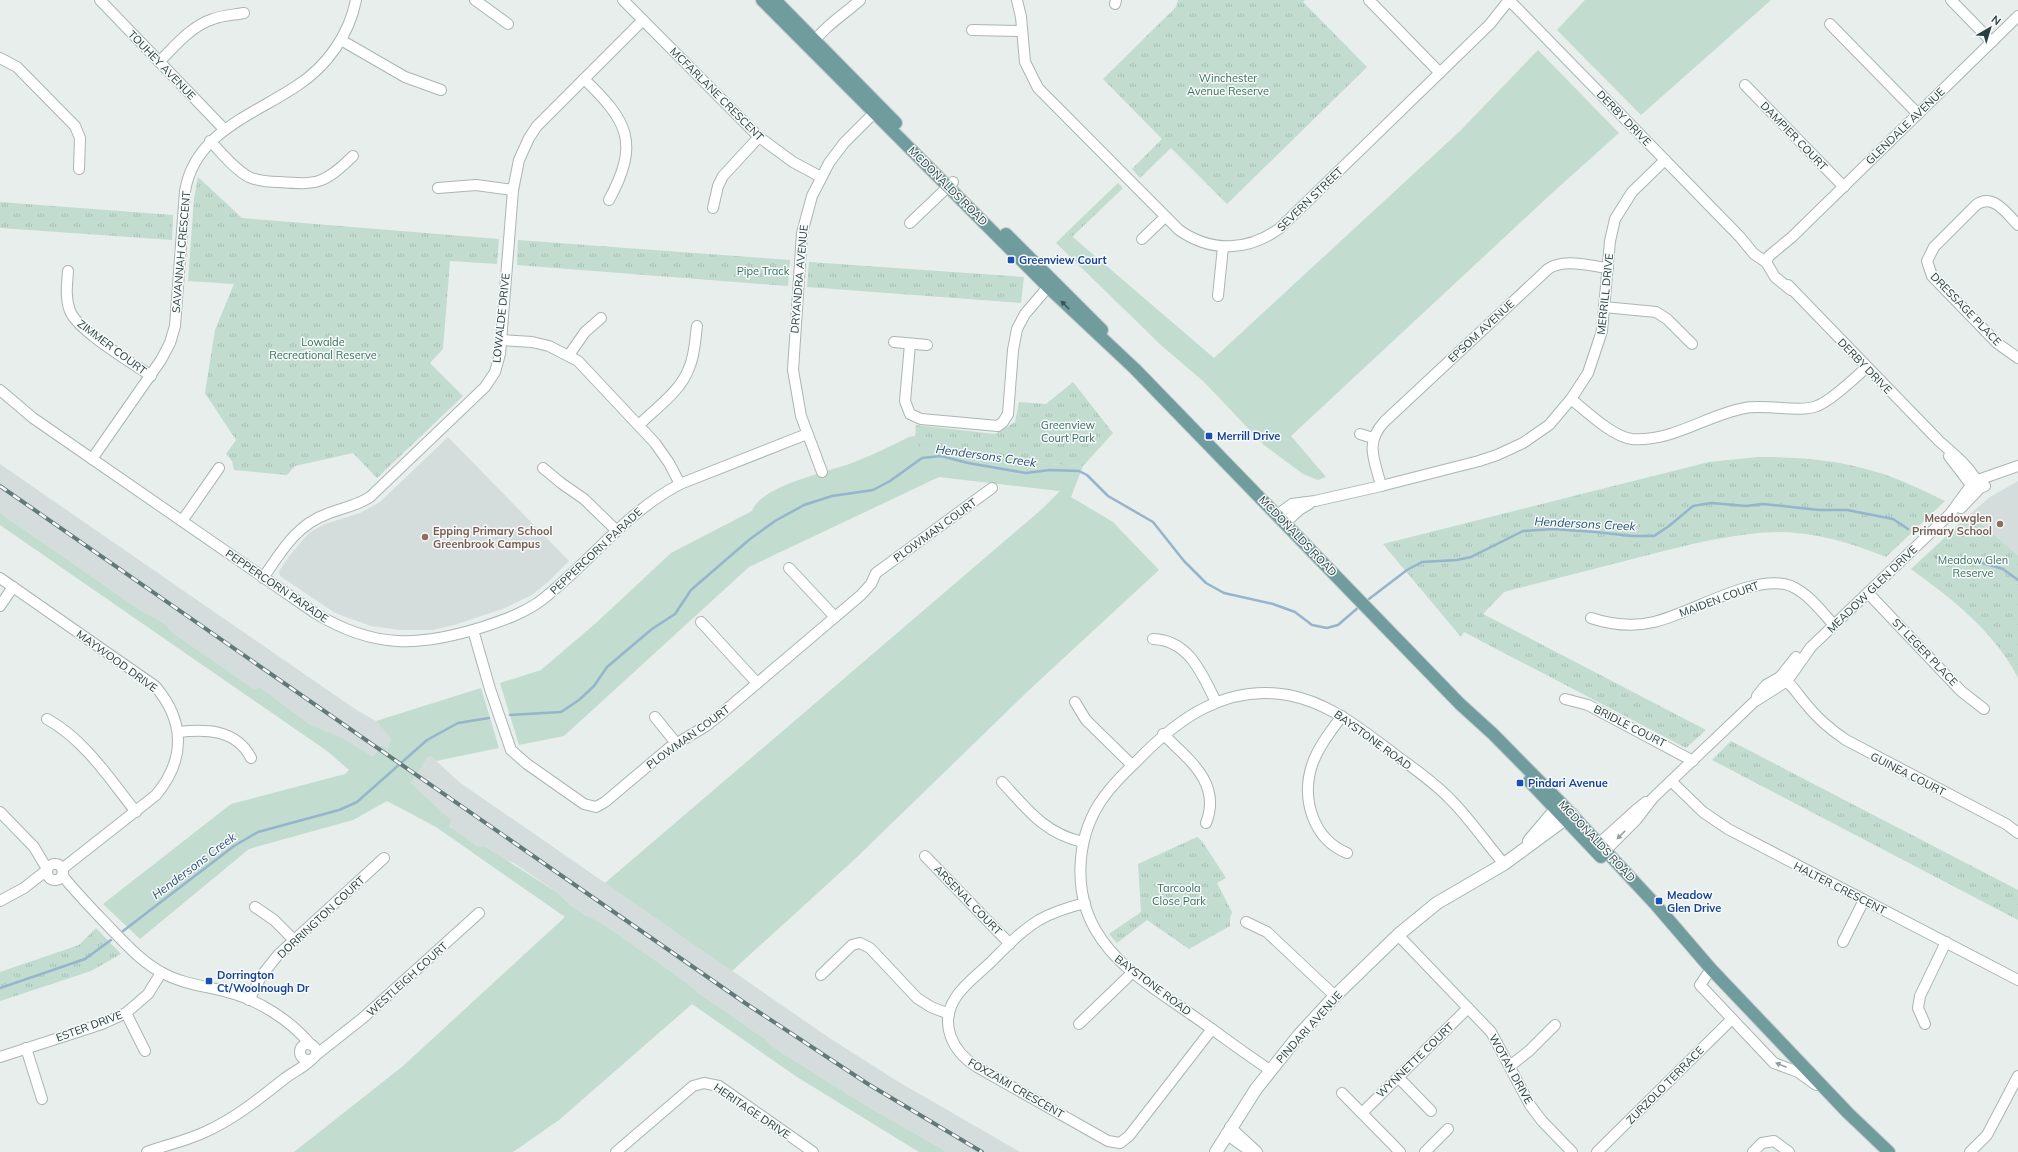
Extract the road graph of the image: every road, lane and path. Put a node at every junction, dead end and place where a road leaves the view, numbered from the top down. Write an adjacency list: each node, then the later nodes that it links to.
1 (100, 0): 23 (street, TOUHEY AVENUE)
2 (356, 0): 19 (street, SAVANNAH CRESCENT)
3 (476, 0): 15 (street)
4 (623, 0): 14 (street, MCFARLANE CRESCENT)
5 (762, 0): 21 (main road, MCDONALDS ROAD)
6 (775, 0): 21 (main road, MCDONALDS ROAD)
7 (860, 0): 21 (street)
8 (1016, 0): 18 (street, SEVERN STREET)
9 (1369, 0): 24 (street)
10 (1951, 0): 20 (street)
11 (1511, 2): 24 (street, SEVERN STREET); 34 (street, DERBY DRIVE)
12 (244, 13): 23 (street)
13 (2018, 16): 20 (street, GLENDALE AVENUE)
14 (643, 20): 25 (street, LOWALDE DRIVE); 31 (street, MCFARLANE CRESCENT)
15 (508, 24)
16 (1830, 24): 29 (street)
17 (972, 30): 18 (street)
18 (1022, 31): 43 (street, SEVERN STREET)
19 (341, 40): 27 (street); 30 (street, SAVANNAH CRESCENT)
20 (1992, 42): 29 (street, GLENDALE AVENUE)
21 (814, 44): 28 (main road, MCDONALDS ROAD)
22 (0, 58): 35 (street)
23 (159, 62): 30 (street, TOUHEY AVENUE)
24 (1440, 73): 47 (street, SEVERN STREET)
25 (584, 78): 40 (street, LOWALDE DRIVE); 41 (street)
26 (1745, 85): 38 (street, DAMPIER COURT)
27 (442, 90)
28 (877, 110): 36 (street, DRYANDRA AVENUE); 37 (main road, MCDONALDS ROAD)
29 (1918, 114): 38 (street, GLENDALE AVENUE)
30 (224, 129): 32 (street, SAVANNAH CRESCENT)
31 (759, 137): 36 (street, MCFARLANE CRESCENT); 42 (street)
32 (210, 141): 33 (street); 64 (street, SAVANNAH CRESCENT)
33 (352, 156)
34 (1665, 160): 48 (street, DERBY DRIVE); 49 (street, MERRILL DRIVE)
35 (79, 169)
36 (821, 176): 68 (street, DRYANDRA AVENUE)
37 (951, 184): 44 (street); 51 (main road, MCDONALDS ROAD)
38 (1844, 187): 48 (street, GLENDALE AVENUE)
39 (438, 188): 40 (street)
40 (512, 190): 56 (street, LOWALDE DRIVE)
41 (609, 200)
42 (713, 208)
43 (1165, 217): 46 (street); 47 (street, SEVERN STREET)
44 (910, 223)
45 (2018, 226): 62 (street, DRESSAGE PLACE)
46 (1142, 239)
47 (1223, 247): 52 (street)
48 (1769, 259): 63 (street, DERBY DRIVE)
49 (1608, 268): 53 (street, MERRILL DRIVE); 70 (street, EPSOM AVENUE)
50 (68, 271): 64 (street, ZIMMER COURT)
51 (1052, 287): 58 (street); 81 (main road, MCDONALDS ROAD)
52 (1218, 296)
53 (1604, 307): 59 (street); 66 (street, MERRILL DRIVE)
54 (601, 318): 61 (street)
55 (697, 326): 67 (street)
56 (501, 340): 61 (street); 86 (street, LOWALDE DRIVE)
57 (894, 342): 58 (street)
58 (910, 344): 60 (street)
59 (1692, 344)
60 (927, 345)
61 (569, 355): 67 (street)
62 (2018, 358)
63 (1864, 365): 66 (street); 78 (street, DERBY DRIVE)
64 (151, 376): 71 (street, SAVANNAH CRESCENT)
65 (0, 390): 71 (street, PEPPERCORN PARADE)
66 (1572, 399): 79 (street, MERRILL DRIVE)
67 (639, 425): 77 (street)
68 (807, 434): 76 (street, DRYANDRA AVENUE); 77 (street, PEPPERCORN PARADE)
69 (1360, 434): 70 (street)
70 (1373, 438): 79 (street)
71 (92, 459): 82 (street, PEPPERCORN PARADE)
72 (2018, 466): 78 (street)
73 (219, 468): 82 (street)
74 (543, 468): 83 (street)
75 (2018, 470): 78 (street)
76 (822, 472)
77 (680, 484): 83 (street, PEPPERCORN PARADE)
78 (1976, 484): 88 (street, MEADOW GLEN DRIVE)
79 (1381, 486): 81 (street, MERRILL DRIVE)
80 (992, 488): 90 (street, PLOWMAN COURT)
81 (1281, 519): 113 (main road, MCDONALDS ROAD)
82 (182, 521): 86 (street, PEPPERCORN PARADE)
83 (617, 531): 94 (street, PEPPERCORN PARADE)
84 (789, 568): 90 (street)
85 (0, 578): 87 (street, MAYWOOD DRIVE)
86 (263, 578): 94 (street, PEPPERCORN PARADE)
87 (13, 587): 89 (street); 105 (street, MAYWOOD DRIVE)
88 (1868, 593): 93 (street, MEADOW GLEN DRIVE); 101 (street, ST LEGER PLACE)
89 (0, 606)
90 (835, 617): 97 (street, PLOWMAN COURT)
91 (1591, 618): 93 (street, MAIDEN COURT)
92 (701, 622): 97 (street)
93 (1834, 625): 96 (street, MEADOW GLEN DRIVE)
94 (473, 630): 107 (street, PLOWMAN COURT)
95 (1153, 639): 100 (street)
96 (1783, 681): 109 (street, MEADOW GLEN DRIVE); 118 (street, GUINEA COURT)
97 (757, 683): 107 (street, PLOWMAN COURT)
98 (1565, 699): 109 (street, BRIDLE COURT)
99 (1075, 702): 110 (street)
100 (1216, 702): 102 (street, BAYSTONE ROAD); 106 (street, BAYSTONE ROAD)
101 (1984, 709)
102 (1342, 716): 122 (street); 125 (street, BAYSTONE ROAD)
103 (655, 717): 107 (street)
104 (47, 719): 115 (street)
105 (178, 732): 108 (street); 115 (street, MAYWOOD DRIVE)
106 (1163, 734): 110 (street, BAYSTONE ROAD); 117 (street)
107 (676, 743)
108 (251, 758)
109 (1693, 761): 111 (street, MEADOW GLEN DRIVE)
110 (1132, 765): 119 (street, BAYSTONE ROAD)
111 (1671, 781): 120 (street, MEADOW GLEN DRIVE); 127 (street, HALTER CRESCENT)
112 (1002, 782): 119 (street)
113 (1558, 806): 116 (main road, MCDONALDS ROAD); 121 (street, PINDARI AVENUE)
114 (0, 812): 126 (street)
115 (136, 812): 126 (street, MAYWOOD DRIVE)
116 (1568, 817): 120 (main road, MCDONALDS ROAD); 121 (street, PINDARI AVENUE)
117 (1206, 823)
118 (2018, 833)
119 (1083, 842): 129 (street, BAYSTONE ROAD)
120 (1600, 850): 138 (main road, MCDONALDS ROAD)
121 (1520, 851): 125 (street, PINDARI AVENUE)
122 (1347, 853)
123 (925, 856): 137 (street, ARSENAL COURT)
124 (384, 858): 134 (street, DORRINGTON COURT)
125 (1504, 864): 133 (street, PINDARI AVENUE)
126 (54, 872): 128 (street, MAYWOOD DRIVE); 140 (street)
127 (1864, 900): 135 (street); 136 (street, HALTER CRESCENT)
128 (0, 901)
129 (1085, 903): 137 (street, FOXZAMI CRESCENT); 139 (street, BAYSTONE ROAD)
130 (255, 908): 134 (street)
131 (479, 913): 155 (street, WESTLEIGH COURT)
132 (1246, 922): 143 (street)
133 (1398, 936): 143 (street, PINDARI AVENUE); 145 (street, WOTAN DRIVE)
134 (294, 940): 144 (street, DORRINGTON COURT)
135 (1842, 942)
136 (1946, 942): 142 (street, HALTER CRESCENT); 150 (street)
137 (1010, 944): 147 (street, FOXZAMI CRESCENT)
138 (1711, 969): 148 (street, MCDONALDS ROAD); 163 (main road, MCDONALDS ROAD)
139 (1133, 972): 149 (street); 152 (street, BAYSTONE ROAD)
140 (161, 973): 144 (street); 146 (street, ESTER DRIVE)
141 (821, 975): 147 (street)
142 (2018, 980)
143 (1335, 996): 158 (street, PINDARI AVENUE)
144 (249, 1000): 155 (street)
145 (1468, 1008): 157 (street, WOTAN DRIVE); 160 (street, WYNNETTE COURT)
146 (126, 1013): 153 (street, ESTER DRIVE); 154 (street)
147 (949, 1014): 152 (street, FOXZAMI CRESCENT)
148 (1732, 1019): 163 (street, MCDONALDS ROAD, one-way to 148); 178 (street, ZURZOLO TERRACE)
149 (1079, 1024)
150 (1925, 1024)
151 (1555, 1025): 157 (street)
152 (1212, 1029): 158 (street, BAYSTONE ROAD)
153 (26, 1048): 156 (street, ESTER DRIVE); 162 (street)
154 (145, 1051)
155 (309, 1052): 170 (street)
156 (0, 1057)
157 (1510, 1066): 169 (street, WOTAN DRIVE)
158 (1270, 1070): 167 (street, PINDARI AVENUE)
159 (2018, 1076): 183 (street)
160 (1398, 1077): 164 (street); 165 (street, WYNNETTE COURT)
161 (1342, 1093): 165 (street)
162 (42, 1099)
163 (1836, 1101): 166 (main road, MCDONALDS ROAD)
164 (1431, 1111)
165 (1362, 1112): 176 (street)
166 (1848, 1113): 181 (main road, MCDONALDS ROAD); 182 (main road, MCDONALDS ROAD)
167 (1228, 1130): 173 (street, PINDARI AVENUE); 174 (street); 175 (street)
168 (1448, 1130): 177 (street)
169 (1570, 1151)
170 (147, 1152)
171 (616, 1152): 172 (street, HERITAGE DRIVE)
172 (813, 1152)
173 (1216, 1152)
174 (1251, 1152)
175 (1257, 1152)
176 (1400, 1152)
177 (1424, 1152)
178 (1597, 1152)
179 (1753, 1152): 180 (street)
180 (1789, 1152)
181 (1882, 1152)
182 (1889, 1152)
183 (1970, 1152)

